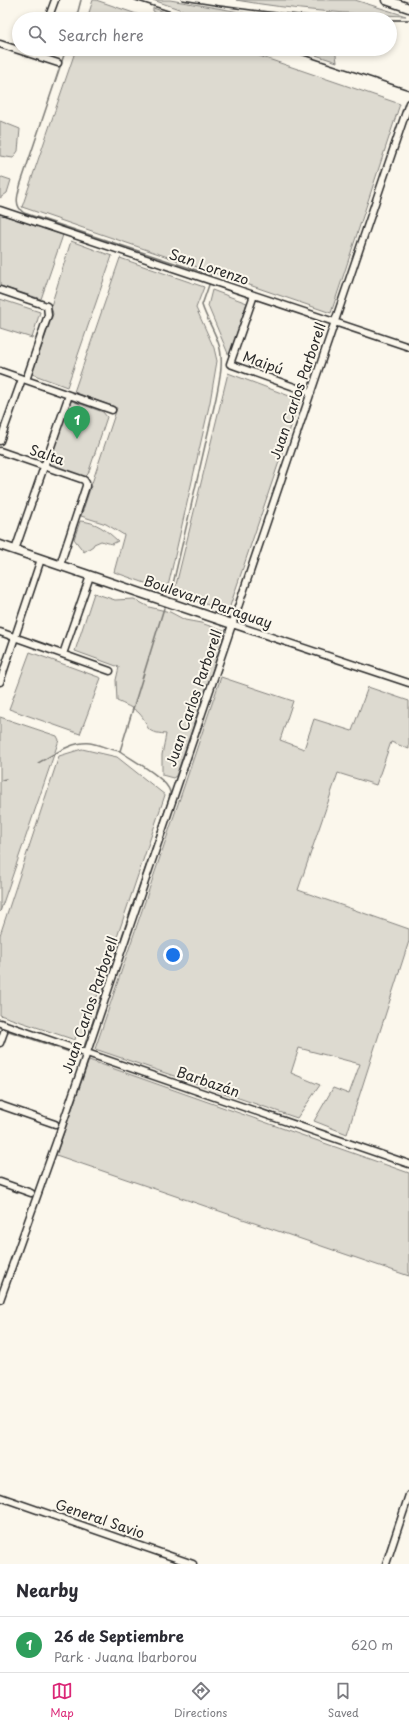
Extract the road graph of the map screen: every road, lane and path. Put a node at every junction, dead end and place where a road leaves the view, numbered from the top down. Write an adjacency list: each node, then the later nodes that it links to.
1 (55, 0): 4 (street)
2 (386, 0): 3 (street)
3 (409, 8)
4 (51, 12)
5 (0, 44): 6 (street)
6 (12, 48)
7 (36, 56): 8 (street)
8 (58, 63)
9 (409, 103): 13 (street, Juan Carlos Parborell)
10 (0, 210): 12 (street, San Lorenzo)
11 (0, 290): 16 (street)
12 (254, 295): 13 (street, San Lorenzo); 17 (street, Maipú)
13 (335, 322): 14 (street, San Lorenzo); 17 (street, Juan Carlos Parborell)
14 (409, 347)
15 (0, 371): 16 (street)
16 (24, 379): 18 (street); 20 (street)
17 (311, 393): 28 (street, Juan Carlos Parborell)
18 (69, 395): 19 (street); 22 (street)
19 (112, 410)
20 (0, 441)
21 (0, 451): 22 (street, Salta)
22 (44, 467): 24 (street); 26 (street, Salta)
23 (0, 545): 24 (street, Boulevard Paraguay)
24 (15, 550): 25 (street, Boulevard Paraguay)
25 (41, 559): 26 (street, Boulevard Paraguay); 30 (street)
26 (60, 566): 27 (street, Boulevard Paraguay)
27 (90, 576): 28 (street, Boulevard Paraguay); 31 (street)
28 (232, 624): 34 (street, Boulevard Paraguay); 38 (street, Juan Carlos Parborell)
29 (0, 632): 30 (street)
30 (16, 637): 31 (street); 33 (street)
31 (63, 654): 32 (street)
32 (110, 671)
33 (0, 682)
34 (409, 683)
35 (0, 1023): 38 (street, Barbazán)
36 (4, 1032): 37 (street)
37 (0, 1043)
38 (87, 1053): 41 (street, Barbazán); 44 (street, Juan Carlos Parborell)
39 (0, 1104): 40 (street)
40 (55, 1124)
41 (409, 1164)
42 (0, 1182): 43 (street)
43 (31, 1193)
44 (0, 1300)
45 (409, 1495): 48 (street)
46 (0, 1497): 47 (street, General Savio)
47 (193, 1564)
48 (386, 1564)

